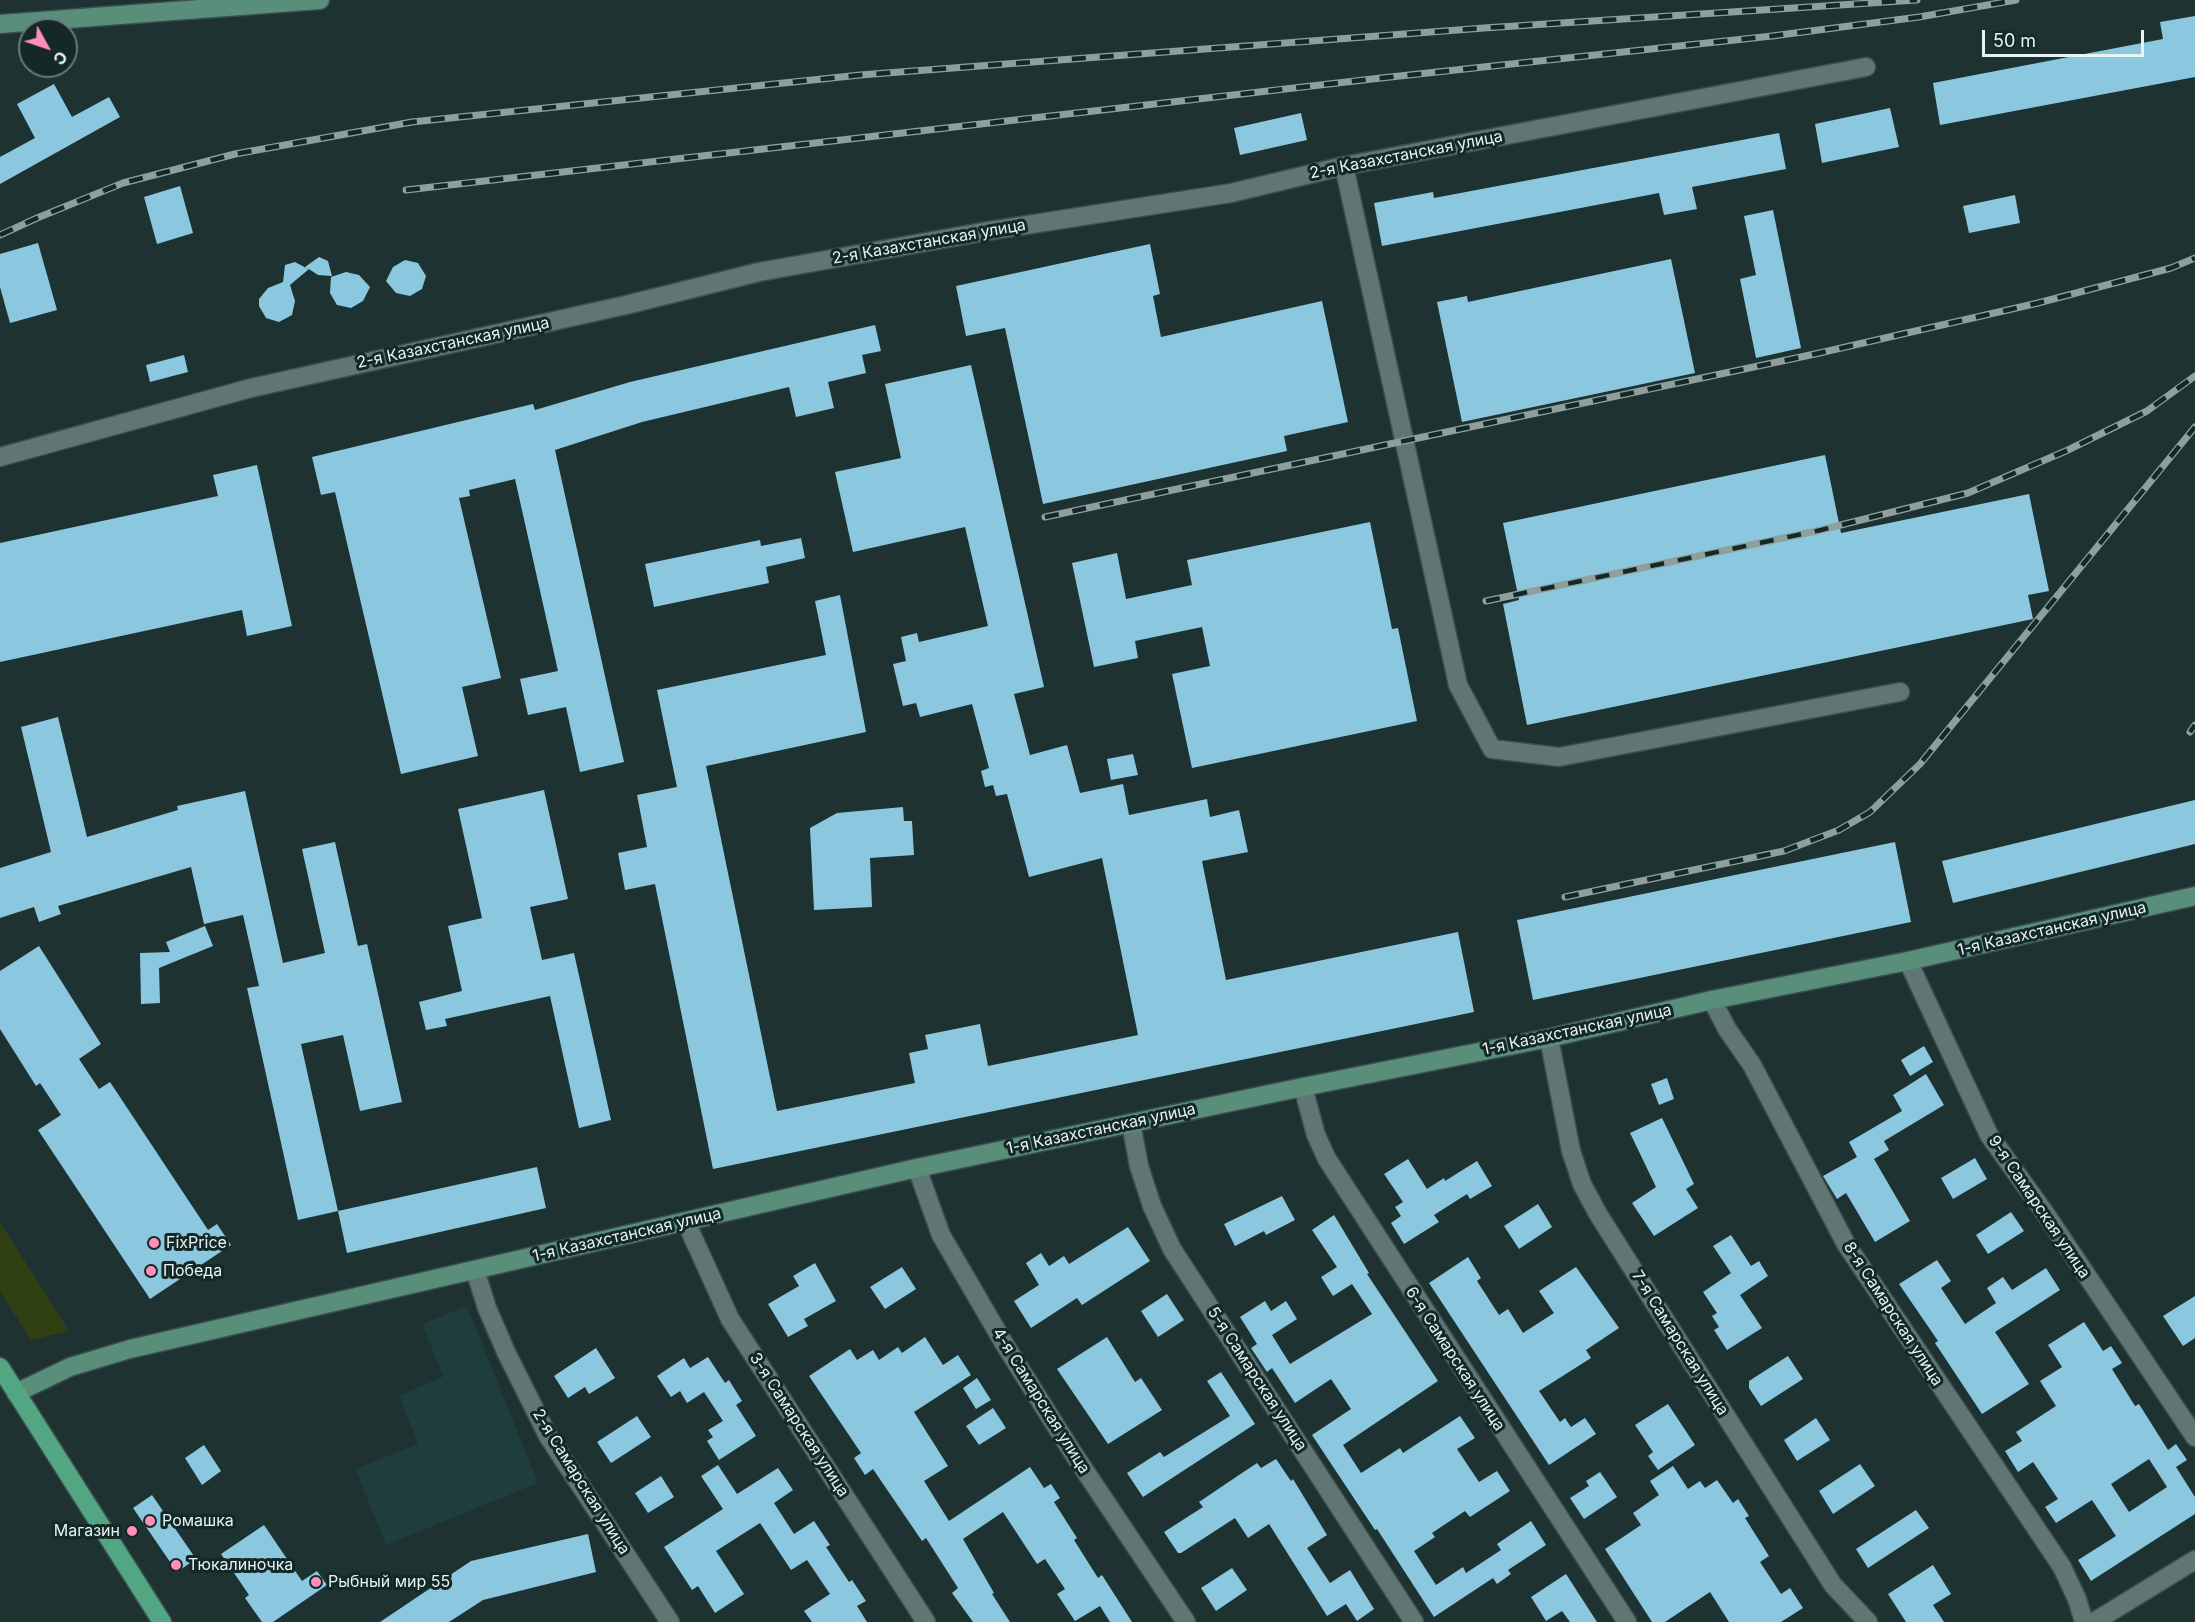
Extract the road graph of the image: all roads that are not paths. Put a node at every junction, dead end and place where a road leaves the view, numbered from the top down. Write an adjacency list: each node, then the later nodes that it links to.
1 (320, 0): 2 (street)
2 (0, 24)
3 (1866, 67): 4 (street, 2-я Казахстанская улица)
4 (1344, 166): 5 (street, 2-я Казахстанская улица); 6 (street)
5 (0, 457)
6 (1900, 692)
7 (2195, 896): 8 (street, 1-я Казахстанская улица)
8 (1908, 961): 9 (street, 1-я Казахстанская улица); 18 (street, 9-я Самарская улица)
9 (1712, 1000): 10 (street, 1-я Казахстанская улица); 27 (street, 8-я Самарская улица)
10 (1549, 1038): 11 (street, 1-я Казахстанская улица); 26 (street, 7-я Самарская улица)
11 (1303, 1087): 12 (street, 1-я Казахстанская улица); 25 (street, 6-я Самарская улица)
12 (1131, 1123): 13 (street, 1-я Казахстанская улица); 24 (street, 5-я Самарская улица)
13 (917, 1168): 14 (street, 1-я Казахстанская улица); 23 (street, 4-я Самарская улица)
14 (686, 1222): 15 (street, 1-я Казахстанская улица); 22 (street, 3-я Самарская улица)
15 (475, 1270): 17 (street, 1-я Казахстанская улица); 21 (street, 2-я Самарская улица)
16 (0, 1367): 17 (main road)
17 (16, 1393): 20 (main road)
18 (2195, 1437)
19 (2195, 1560): 28 (street)
20 (162, 1622)
21 (670, 1622)
22 (926, 1622)
23 (1186, 1622)
24 (1414, 1622)
25 (1627, 1622)
26 (1868, 1622)
27 (2084, 1622)
28 (2094, 1622)

